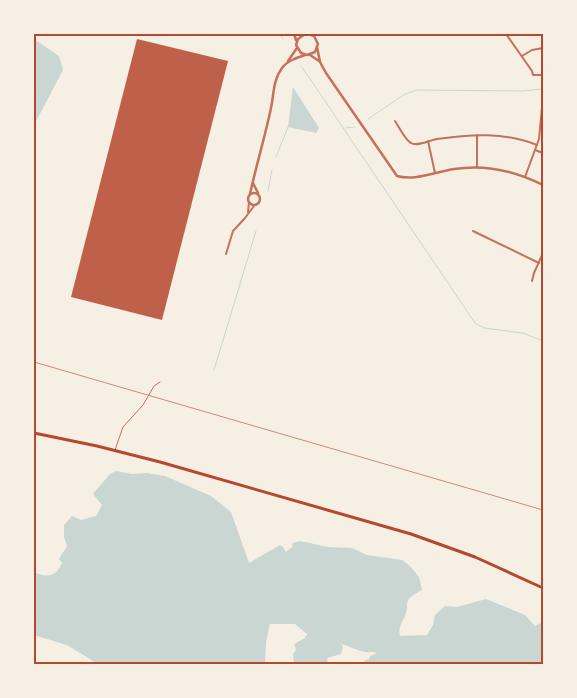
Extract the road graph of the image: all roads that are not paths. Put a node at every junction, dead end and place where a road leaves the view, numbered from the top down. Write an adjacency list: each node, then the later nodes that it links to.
1 (294, 34): 4 (street)
2 (306, 34): 4 (street); 5 (street)
3 (506, 34): 10 (street)
4 (296, 42): 6 (street)
5 (318, 47): 9 (street); 12 (street)
6 (297, 48): 8 (street); 11 (street)
7 (543, 48): 10 (street)
8 (305, 55): 9 (street); 11 (street)
9 (310, 55): 12 (street)
10 (522, 56): 13 (street)
11 (288, 62): 25 (street)
12 (320, 62): 23 (street)
13 (543, 75)
14 (542, 107): 16 (street)
15 (395, 121): 18 (street)
16 (542, 128): 19 (street)
17 (477, 135): 18 (street); 19 (street); 22 (street)
18 (428, 141): 23 (street)
19 (537, 145): 20 (street)
20 (535, 150): 21 (street); 24 (street)
21 (543, 154)
22 (477, 167): 23 (street); 24 (street)
23 (435, 173)
24 (525, 177): 26 (street)
25 (253, 181): 27 (street); 28 (street)
26 (543, 185)
27 (258, 193): 28 (street); 30 (street)
28 (250, 194): 29 (street)
29 (249, 202): 30 (street); 31 (street)
30 (254, 206): 31 (street)
31 (248, 214): 34 (street)
32 (473, 231): 35 (street)
33 (543, 253): 35 (street)
34 (226, 254)
35 (538, 263): 36 (street)
36 (532, 281)
37 (160, 382): 39 (lane)
38 (34, 433): 39 (main road)
39 (115, 450): 40 (main road)
40 (543, 588)

